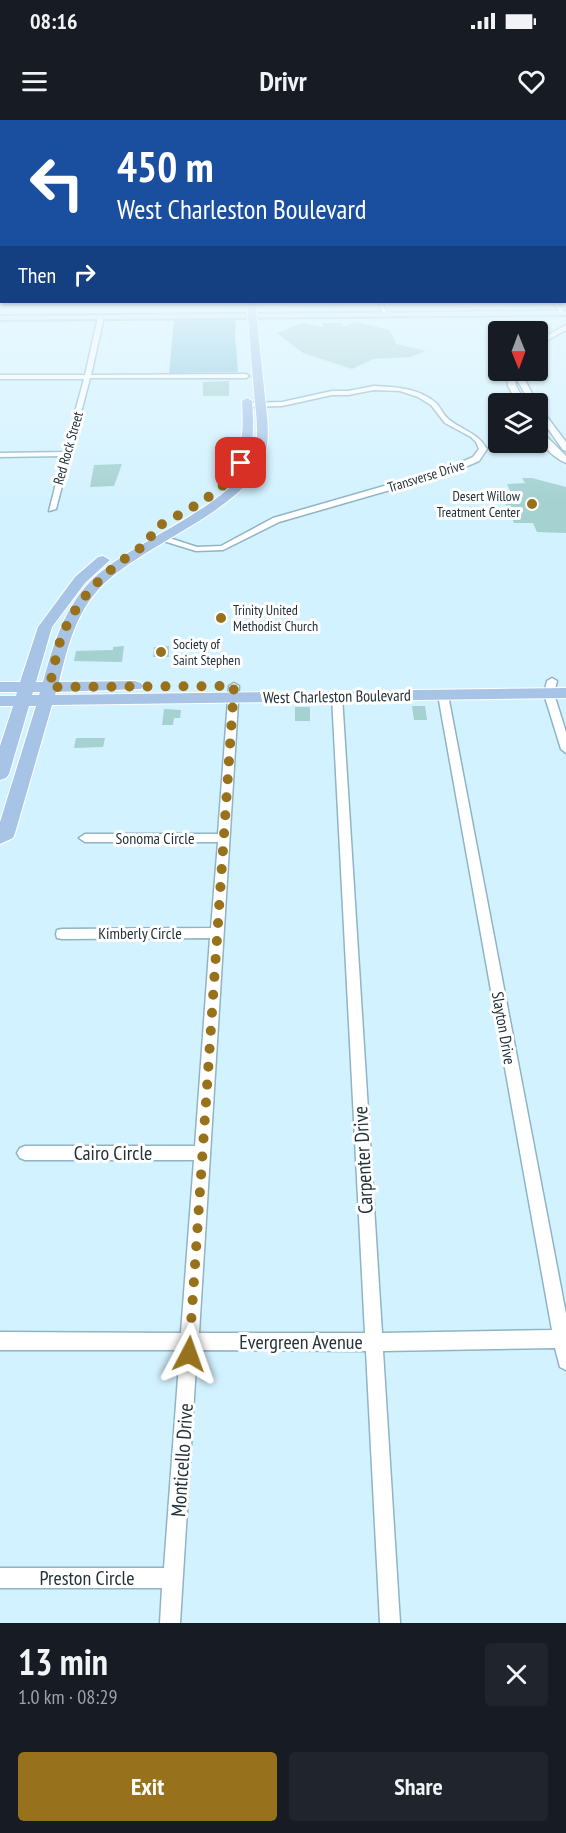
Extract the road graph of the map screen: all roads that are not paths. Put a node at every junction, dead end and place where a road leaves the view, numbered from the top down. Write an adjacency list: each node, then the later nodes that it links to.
1 (90, 361): 4 (street, Red Rock Street)
2 (252, 361): 6 (main road)
3 (0, 376): 4 (street, Transverse Drive)
4 (87, 376): 5 (street, Transverse Drive); 10 (street, Red Rock Street)
5 (246, 385): 6 (street, Transverse Drive); 12 (main road)
6 (260, 405): 13 (main road); 16 (street, Transverse Drive)
7 (548, 422): 9 (street)
8 (548, 444): 14 (street)
9 (566, 448)
10 (66, 454): 11 (street); 15 (street, Red Rock Street)
11 (0, 455)
12 (245, 455): 13 (main road); 16 (main road)
13 (260, 457): 16 (main road)
14 (566, 460)
15 (52, 509)
16 (158, 533): 21 (main road); 22 (main road)
17 (354, 683): 19 (main road, West Charleston Boulevard); 20 (main road, West Charleston Boulevard); 25 (main road)
18 (0, 687): 21 (main road, West Charleston Boulevard)
19 (558, 687): 23 (main road, West Charleston Boulevard); 27 (street)
20 (233, 692): 22 (main road, West Charleston Boulevard); 25 (main road, West Charleston Boulevard); 31 (street, Monticello Drive)
21 (24, 694): 22 (main road, West Charleston Boulevard); 26 (main road, West Charleston Boulevard); 28 (main road)
22 (47, 694): 29 (main road)
23 (443, 695): 24 (main road, West Charleston Boulevard); 36 (street, Slayton Drive)
24 (337, 696): 25 (main road, West Charleston Boulevard); 39 (street, Carpenter Drive)
25 (306, 697)
26 (0, 701)
27 (566, 749)
28 (0, 774)
29 (0, 837)
30 (85, 838): 31 (street, Sonoma Circle)
31 (224, 838): 32 (street, Monticello Drive)
32 (217, 933): 33 (street, Kimberly Circle); 35 (street, Monticello Drive)
33 (62, 934)
34 (25, 1153): 35 (street, Cairo Circle)
35 (202, 1153): 38 (street, Monticello Drive)
36 (564, 1339): 39 (street, Evergreen Avenue); 40 (street, Slayton Drive)
37 (0, 1341): 38 (street, Evergreen Avenue)
38 (190, 1342): 39 (street, Evergreen Avenue); 42 (street, Monticello Drive)
39 (374, 1342): 44 (street, Carpenter Drive)
40 (566, 1361)
41 (0, 1578): 42 (street, Preston Circle)
42 (173, 1578): 43 (street, Monticello Drive)
43 (170, 1623)
44 (390, 1623)

